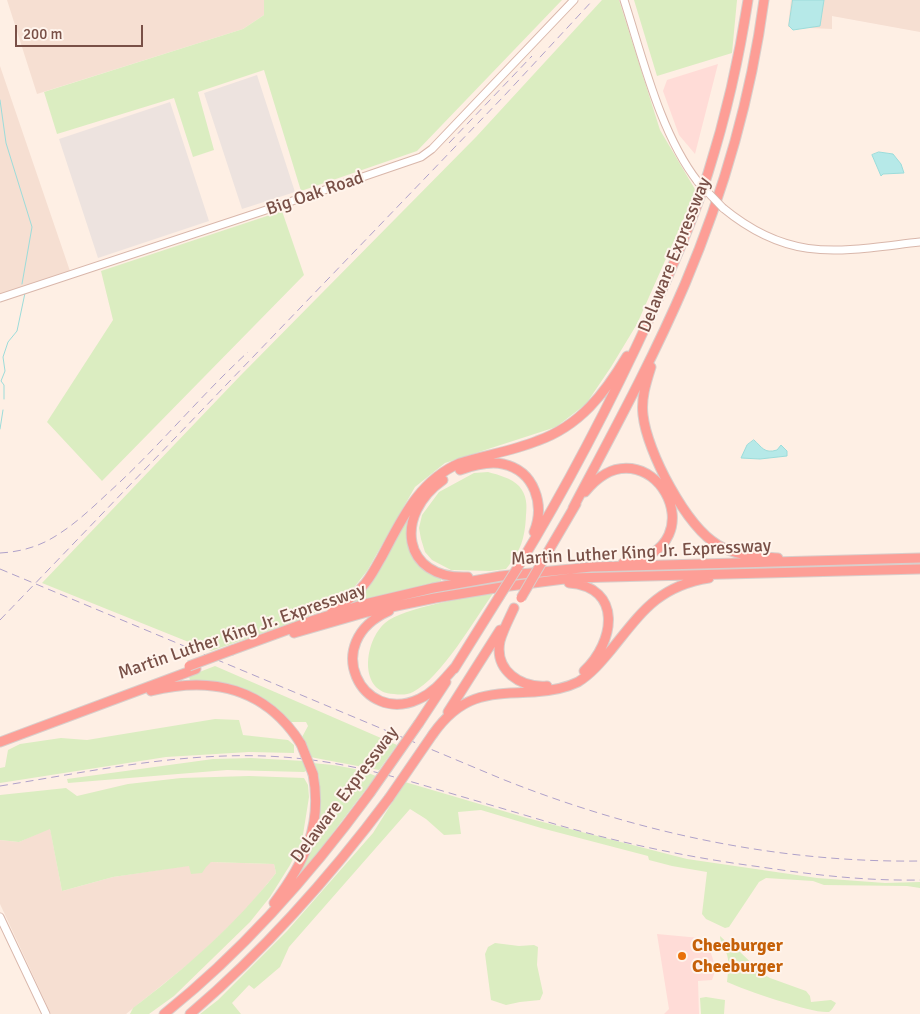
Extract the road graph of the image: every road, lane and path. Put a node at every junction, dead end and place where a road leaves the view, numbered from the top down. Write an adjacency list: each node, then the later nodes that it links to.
1 (574, 0): 6 (street, Big Oak Road)
2 (624, 0): 5 (street, bridge)
3 (748, 0): 7 (highway, Delaware Expressway)
4 (764, 0): 8 (highway, Delaware Expressway)
5 (920, 242)
6 (0, 298)
7 (651, 314): 12 (highway); 20 (highway)
8 (667, 322): 9 (highway, Delaware Expressway); 11 (highway)
9 (573, 508): 13 (highway); 19 (highway, Delaware Expressway, bridge)
10 (920, 558): 11 (highway, Martin Luther King Jr. Expressway)
11 (818, 560): 13 (highway, Martin Luther King Jr. Expressway)
12 (519, 565): 16 (highway); 22 (highway, Delaware Expressway, bridge)
13 (591, 568): 16 (highway, Martin Luther King Jr. Expressway)
14 (920, 568): 15 (highway, Martin Luther King Jr. Expressway)
15 (749, 574): 17 (highway, Martin Luther King Jr. Expressway); 25 (highway)
16 (501, 576): 20 (highway, Martin Luther King Jr. Expressway)
17 (549, 581): 18 (highway, Martin Luther King Jr. Expressway); 19 (highway)
18 (412, 602): 21 (highway, Martin Luther King Jr. Expressway); 22 (highway)
19 (514, 608): 25 (highway, Delaware Expressway)
20 (314, 620): 21 (highway, Martin Luther King Jr. Expressway)
21 (236, 651): 23 (highway, Martin Luther King Jr. Expressway)
22 (456, 666): 29 (highway, Delaware Expressway, bridge)
23 (192, 667): 24 (highway, Martin Luther King Jr. Expressway); 26 (highway, Martin Luther King Jr. Expressway)
24 (116, 699): 27 (highway, Martin Luther King Jr. Expressway); 29 (highway, bridge)
25 (436, 730): 32 (highway, Delaware Expressway, bridge)
26 (0, 737)
27 (0, 742)
28 (0, 917): 30 (street)
29 (242, 944): 31 (highway, Delaware Expressway)
30 (46, 1014)
31 (164, 1014)
32 (190, 1014)

